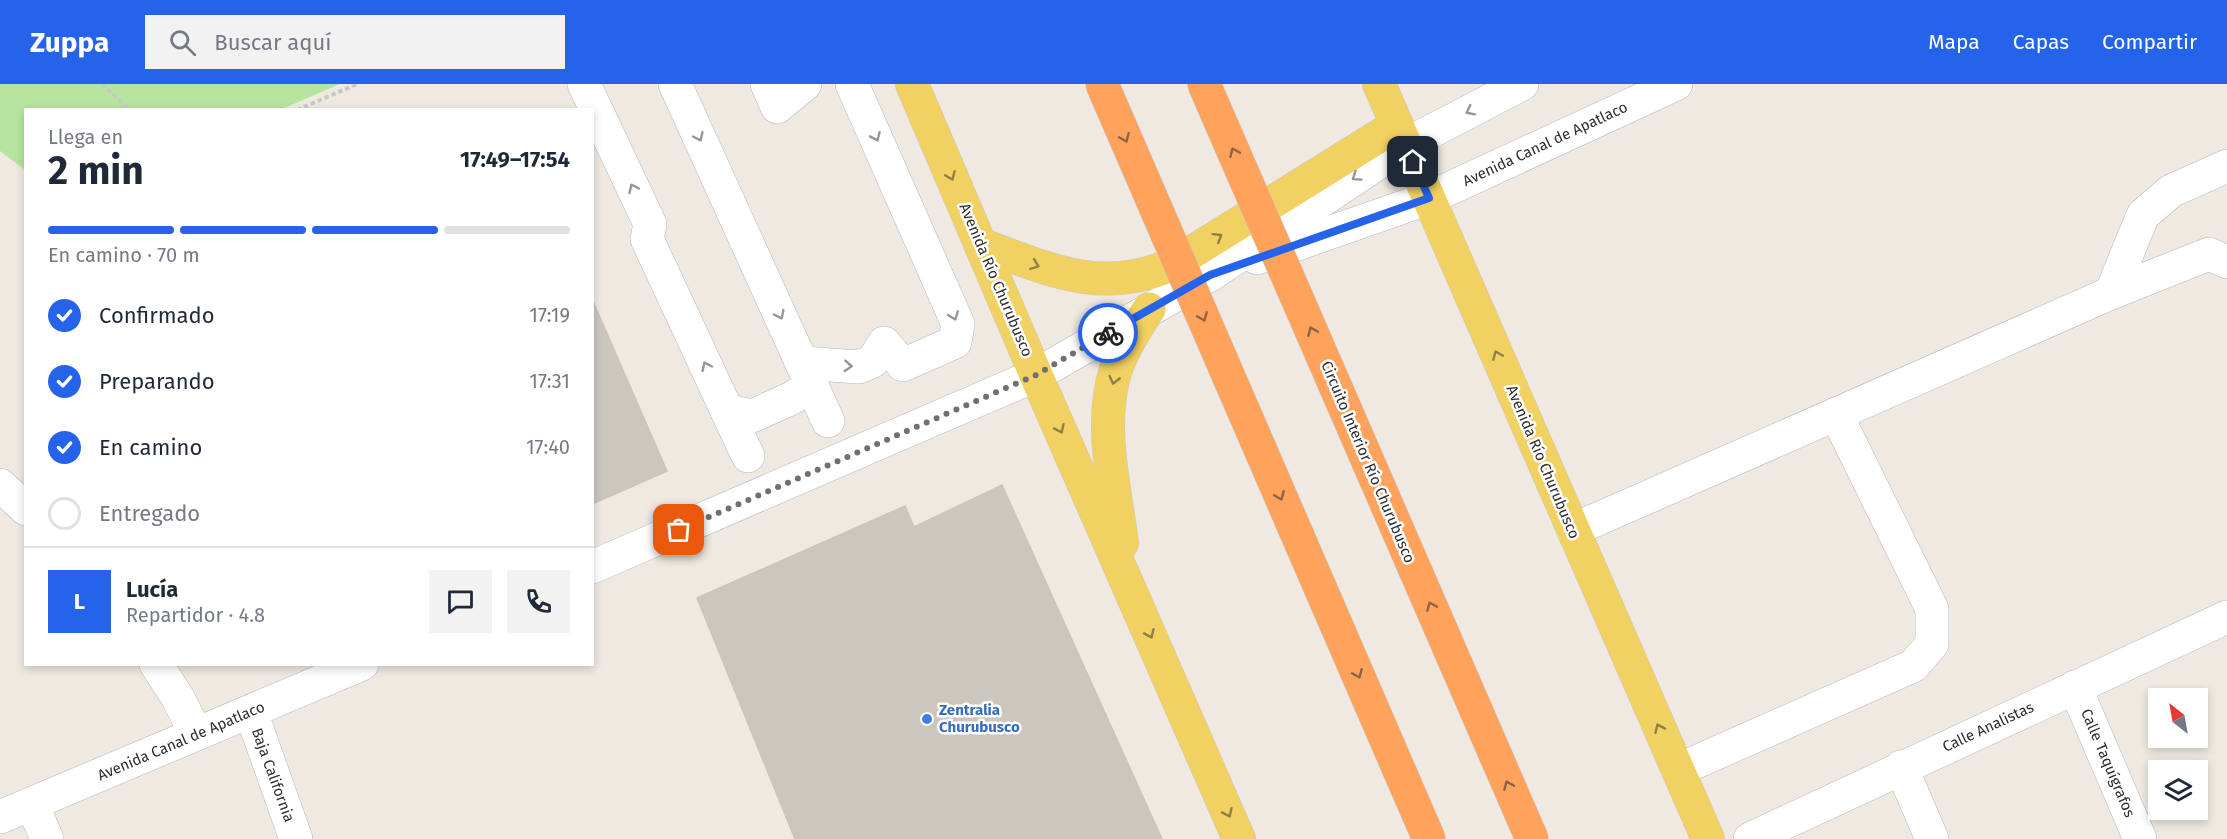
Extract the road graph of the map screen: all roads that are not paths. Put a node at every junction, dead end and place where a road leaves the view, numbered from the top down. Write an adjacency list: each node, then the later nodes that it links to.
1 (584, 84): 22 (street, one-way to 1)
2 (675, 84): 20 (street, one-way to 20)
3 (767, 84): 4 (street)
4 (805, 84)
5 (852, 84): 20 (street)
6 (912, 84): 15 (main road, Avenida Río Churubusco, one-way to 15)
7 (1102, 84): 44 (highway, one-way to 44, bridge)
8 (1204, 84): 45 (highway, Circuito Interior Río Churubusco, one-way to 8, bridge)
9 (1379, 84): 12 (main road, Avenida Río Churubusco)
10 (1522, 84): 12 (street, Avenida Canal de Apatlaco, one-way to 12)
11 (1677, 84): 14 (street, Avenida Canal de Apatlaco)
12 (1401, 135): 14 (main road, Avenida Río Churubusco); 15 (main road, one-way to 12); 17 (street, Avenida Canal de Apatlaco, one-way to 17)
13 (2227, 166): 18 (street)
14 (1429, 198): 17 (street, Avenida Canal de Apatlaco); 28 (main road, Avenida Río Churubusco, one-way to 14)
15 (980, 244): 21 (main road, Avenida Río Churubusco)
16 (2227, 262): 18 (street)
17 (1210, 275): 19 (street, Avenida Canal de Apatlaco)
18 (2111, 293): 23 (street)
19 (1149, 309): 21 (street, Avenida Canal de Apatlaco); 30 (main road, one-way to 30)
20 (807, 374): 22 (street); 24 (street)
21 (1036, 375): 29 (street, Avenida Canal de Apatlaco); 30 (main road, Avenida Río Churubusco, one-way to 30)
22 (727, 411): 25 (street)
23 (1836, 414): 28 (street); 38 (street)
24 (828, 421)
25 (748, 456)
26 (0, 485): 27 (street)
27 (24, 507)
28 (1573, 530): 38 (main road, Avenida Río Churubusco, one-way to 28)
29 (594, 566)
30 (1126, 581): 43 (main road, Avenida Río Churubusco, one-way to 43)
31 (2227, 617): 34 (street, Calle Analistas)
32 (157, 666): 36 (street)
33 (357, 666): 35 (street, Avenida Canal de Apatlaco)
34 (2075, 687): 37 (street, Calle Analistas); 49 (street, Calle Taquígrafos)
35 (251, 711): 36 (street, Avenida Canal de Apatlaco); 42 (street, Baja California)
36 (196, 734): 39 (street, Avenida Canal de Apatlaco)
37 (1901, 767): 47 (street, Calle Analistas); 48 (street)
38 (1678, 770): 46 (main road, Avenida Río Churubusco)
39 (32, 804): 40 (street, Avenida Canal de Apatlaco); 41 (street)
40 (0, 817)
41 (47, 839)
42 (296, 839)
43 (1239, 839)
44 (1429, 839)
45 (1532, 839)
46 (1708, 839)
47 (1750, 839)
48 (1932, 839)
49 (2140, 839)

